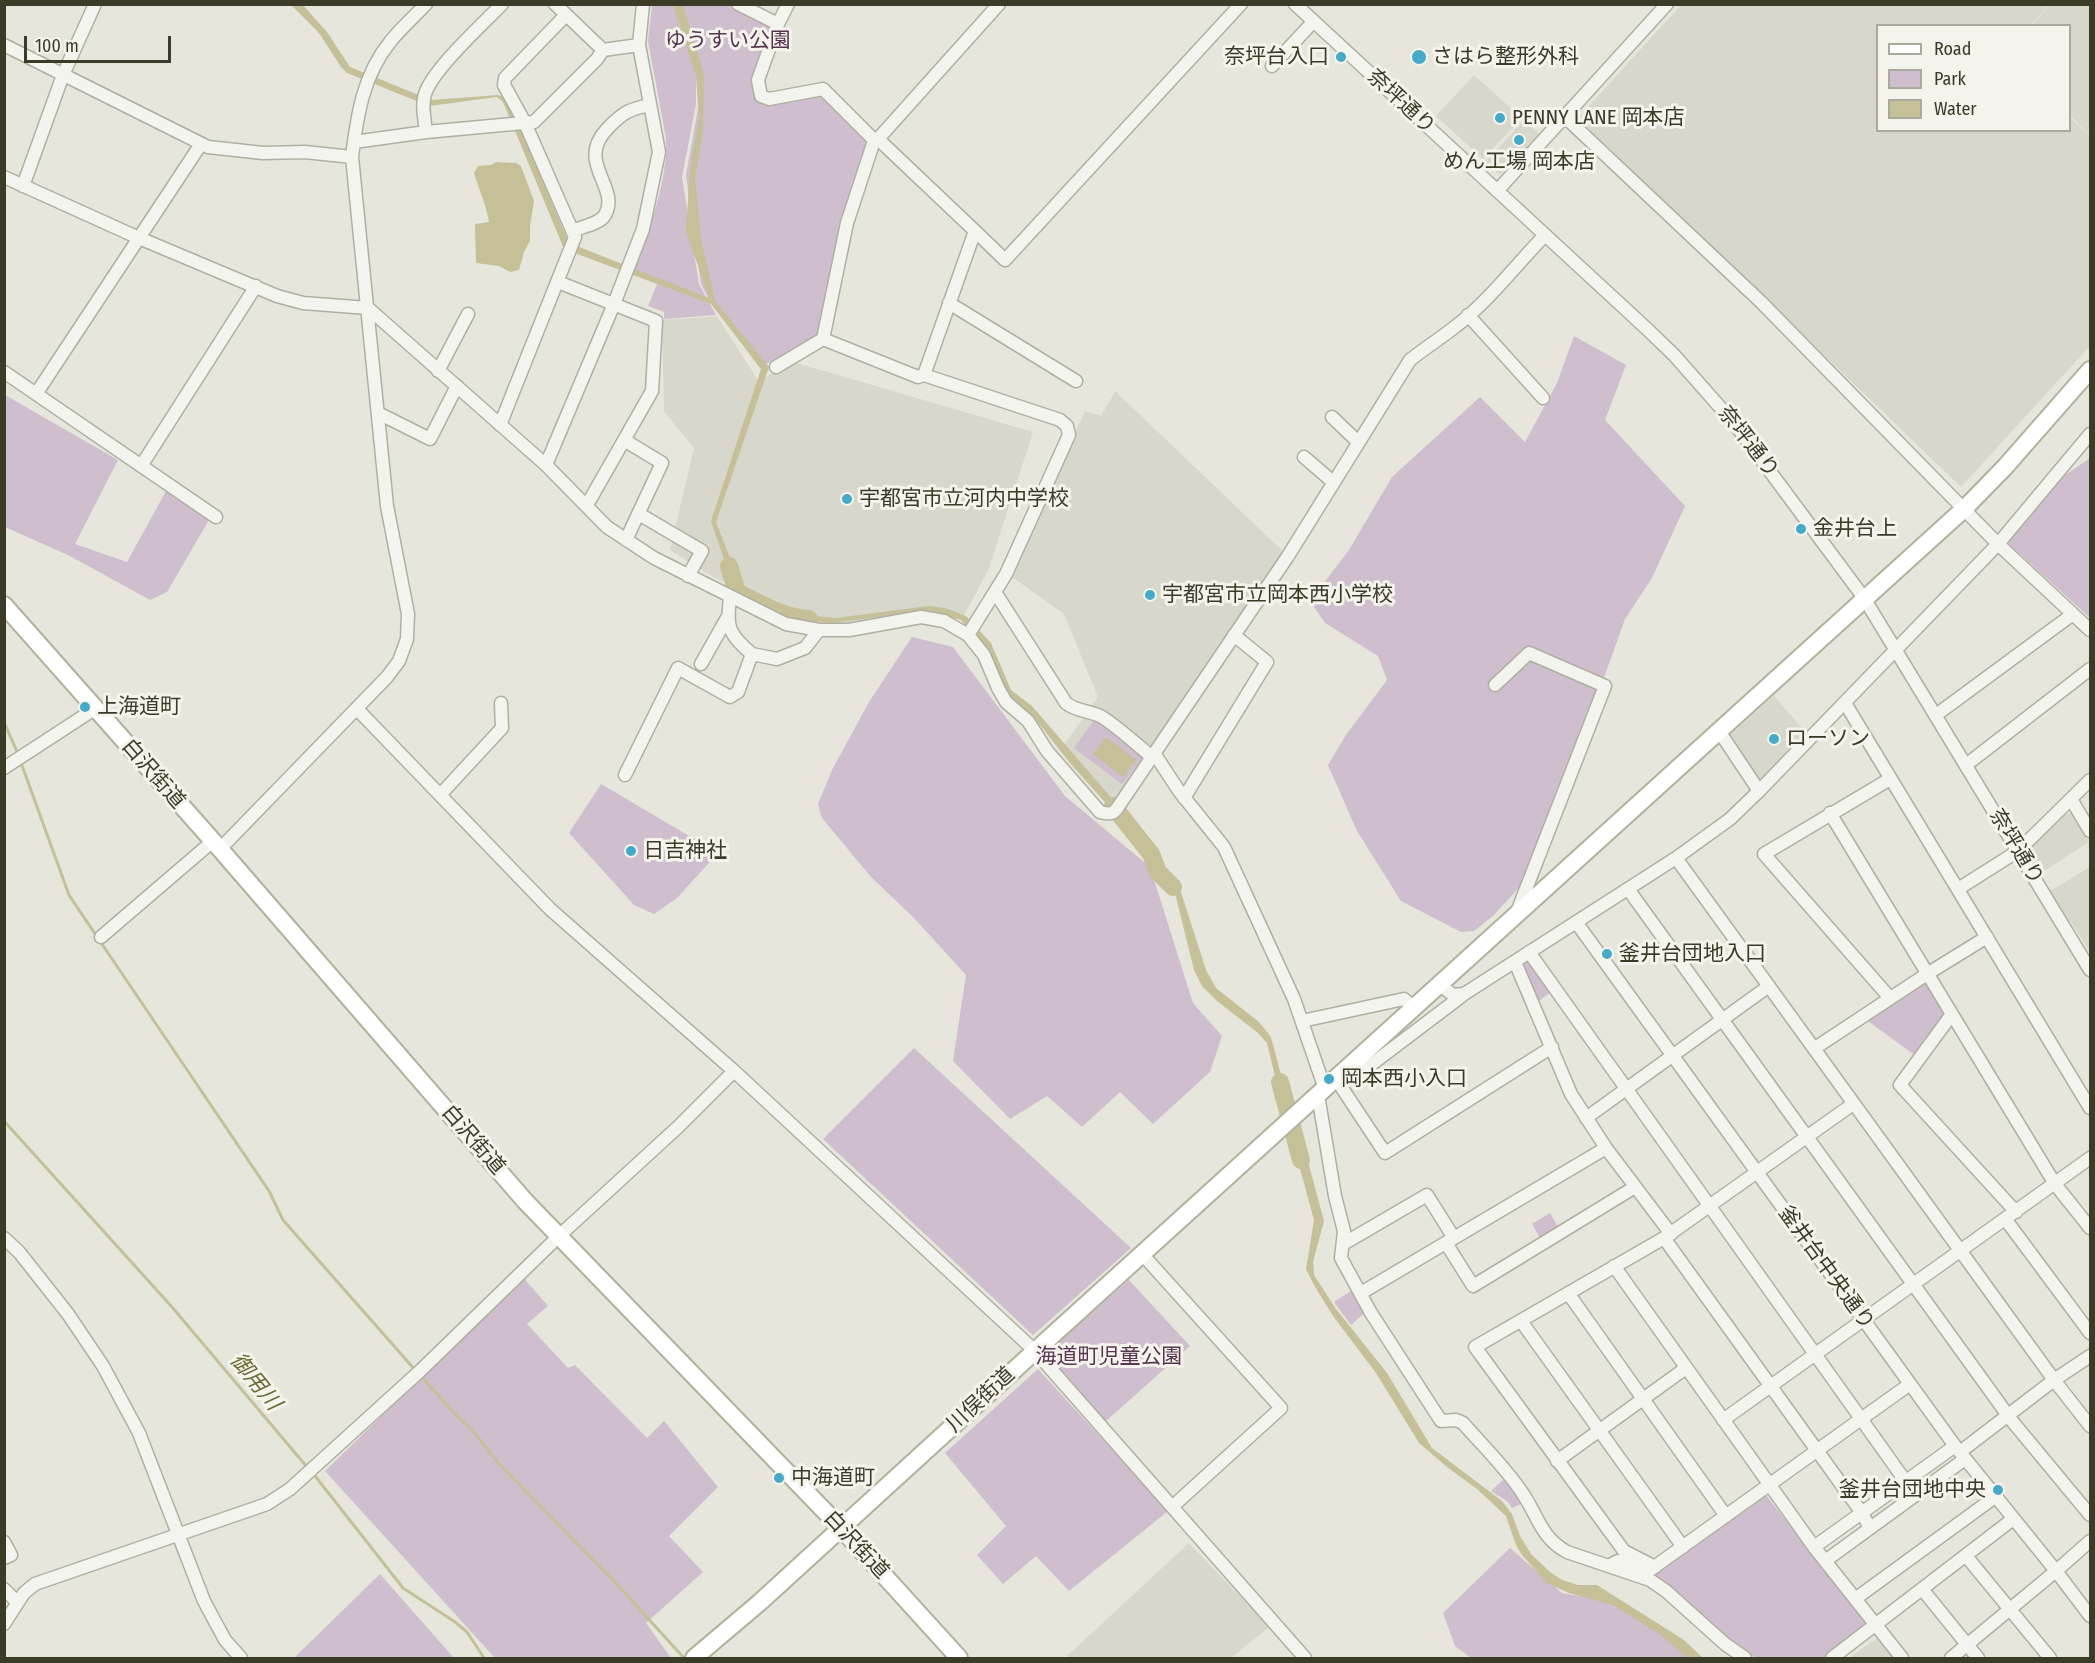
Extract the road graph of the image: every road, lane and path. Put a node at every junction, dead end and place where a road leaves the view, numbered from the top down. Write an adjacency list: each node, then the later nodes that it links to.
1 (95, 4): 19 (street)
2 (426, 4): 25 (street)
3 (502, 4): 23 (street)
4 (555, 4): 12 (street)
5 (643, 4): 16 (street)
6 (738, 4): 14 (street)
7 (788, 4): 14 (street)
8 (999, 4): 24 (street)
9 (1241, 4): 32 (street)
10 (1295, 4): 13 (street, 奈坪通り)
11 (1667, 4): 21 (street)
12 (566, 15): 17 (street); 22 (street)
13 (1314, 22): 18 (street); 30 (street, 奈坪通り)
14 (778, 24): 24 (street)
15 (4, 45): 19 (street)
16 (639, 45): 17 (street); 20 (street)
17 (603, 50): 22 (street)
18 (1272, 66)
19 (63, 75): 26 (street); 29 (street)
20 (650, 105): 31 (street); 38 (street)
21 (1564, 116): 30 (street); 63 (street)
22 (518, 123): 23 (street); 31 (street)
23 (426, 132): 25 (street)
24 (878, 139): 32 (street); 42 (street)
25 (354, 142): 27 (street)
26 (201, 144): 27 (street); 34 (street)
27 (352, 157): 39 (street)
28 (4, 177): 29 (street)
29 (23, 186): 34 (street)
30 (1497, 191): 33 (street, 奈坪通り)
31 (572, 231): 35 (street)
32 (975, 231): 37 (street)
33 (1545, 235): 41 (street); 71 (street, 奈坪通り)
34 (139, 238): 36 (street); 50 (street)
35 (558, 282): 38 (street); 54 (street)
36 (256, 286): 39 (street); 60 (street)
37 (949, 303): 47 (street); 48 (street)
38 (614, 304): 56 (street); 59 (street)
39 (368, 308): 45 (street); 52 (street)
40 (468, 314): 45 (street)
41 (1468, 315): 51 (street); 57 (street)
42 (824, 339): 43 (street); 47 (street)
43 (776, 367)
44 (2091, 370): 63 (main road, 川俣街道)
45 (438, 371): 49 (street)
46 (4, 372): 50 (street)
47 (924, 375): 69 (street)
48 (1076, 381)
49 (457, 386): 52 (street); 54 (street)
50 (36, 394): 60 (street)
51 (1543, 398)
52 (378, 413): 87 (street)
53 (1332, 417): 57 (street)
54 (500, 425): 59 (street)
55 (2091, 434): 67 (street)
56 (624, 440): 62 (street); 64 (street)
57 (1358, 442): 61 (street)
58 (1304, 457): 61 (street)
59 (546, 465): 62 (street)
60 (141, 466): 65 (street)
61 (1333, 482): 78 (street)
62 (587, 506): 66 (street)
63 (1965, 508): 67 (street); 71 (main road, 川俣街道)
64 (639, 513): 66 (street); 68 (street)
65 (216, 517)
66 (626, 540): 68 (street)
67 (1998, 544): 73 (street); 79 (street)
68 (688, 576): 70 (street)
69 (995, 592): 76 (street); 90 (street)
70 (730, 598): 74 (street); 75 (street)
71 (1864, 598): 79 (street, 奈坪通り); 89 (main road, 川俣街道)
72 (4, 605): 86 (main road, 白沢街道)
73 (2073, 614): 77 (street); 88 (street)
74 (727, 618): 80 (street); 81 (street)
75 (819, 630): 76 (street); 80 (street)
76 (971, 630): 90 (street)
77 (2091, 630)
78 (1234, 635): 90 (street); 98 (street)
79 (1896, 650): 85 (street); 88 (street, 奈坪通り)
80 (752, 654): 93 (street)
81 (701, 664)
82 (2091, 669): 91 (street)
83 (1495, 685): 107 (street)
84 (501, 703): 97 (street)
85 (1845, 703): 94 (street); 96 (street)
86 (96, 708): 92 (street); 102 (main road, 白沢街道)
87 (357, 709): 97 (street); 102 (street)
88 (1936, 715): 91 (street, 奈坪通り)
89 (1719, 731): 96 (street); 107 (main road, 川俣街道)
90 (1153, 755): 98 (street)
91 (1966, 765): 103 (street, 奈坪通り)
92 (4, 768)
93 (625, 775)
94 (1890, 779): 100 (street); 106 (street)
95 (2091, 780): 99 (street)
96 (1759, 791): 104 (street)
97 (440, 795): 127 (street)
98 (1184, 798): 122 (street)
99 (2071, 799): 101 (street); 103 (street)
100 (1830, 813): 114 (street); 118 (street)
101 (2091, 831)
102 (217, 845): 109 (street); 142 (main road, 白沢街道)
103 (2018, 850): 106 (street); 113 (street, 奈坪通り)
104 (1676, 858): 105 (street); 116 (street)
105 (1628, 889): 108 (street); 121 (street)
106 (1958, 889): 110 (street)
107 (1516, 916): 115 (main road, 川俣街道)
108 (1576, 922): 111 (street); 125 (street, 釜井台中央通り)
109 (101, 937)
110 (1987, 937): 114 (street); 131 (street)
111 (1529, 952): 112 (street); 129 (street)
112 (1515, 962): 117 (street); 123 (street)
113 (2091, 970)
114 (1927, 974): 118 (street); 120 (street)
115 (1440, 985): 117 (street); 119 (main road, 川俣街道)
116 (1769, 986): 121 (street); 124 (street)
117 (1464, 994): 126 (street)
118 (1890, 998): 124 (street)
119 (1414, 1008): 122 (street); 126 (main road, 川俣街道)
120 (1952, 1014): 137 (street); 140 (street)
121 (1723, 1020): 125 (street); 133 (street)
122 (1302, 1021): 128 (street)
123 (1552, 1047): 128 (street); 132 (street)
124 (1815, 1048): 130 (street)
125 (1674, 1055): 129 (street); 136 (street, 釜井台中央通り)
126 (1355, 1061): 128 (main road, 川俣街道)
127 (734, 1071): 142 (street); 156 (street)
128 (1326, 1087): 146 (street); 148 (main road, 川俣街道)
129 (1627, 1089): 132 (street); 139 (street)
130 (1853, 1104): 133 (street); 147 (street)
131 (2091, 1108)
132 (1586, 1118): 134 (street)
133 (1806, 1136): 136 (street); 150 (street)
134 (1606, 1148): 138 (street); 145 (street)
135 (2091, 1158): 137 (street)
136 (1758, 1172): 139 (street); 154 (street, 釜井台中央通り)
137 (2055, 1184): 140 (street); 141 (street)
138 (1635, 1187): 143 (street); 145 (street)
139 (1710, 1206): 143 (street); 157 (street)
140 (2011, 1216): 147 (street); 155 (street)
141 (2091, 1228)
142 (559, 1236): 180 (main road, 白沢街道); 182 (street)
143 (1668, 1236): 149 (street); 162 (street)
144 (4, 1238): 182 (street)
145 (1450, 1240): 146 (street); 151 (street)
146 (1343, 1244): 151 (street)
147 (1960, 1252): 150 (street); 160 (street)
148 (1142, 1254): 156 (main road, 川俣街道); 175 (street)
149 (1614, 1266): 152 (street); 159 (street)
150 (1914, 1285): 154 (street); 164 (street)
151 (1361, 1293): 190 (street)
152 (1568, 1293): 153 (street); 163 (street)
153 (1521, 1321): 168 (street); 171 (street)
154 (1864, 1321): 157 (street); 161 (street, 釜井台中央通り)
155 (2091, 1333)
156 (1035, 1351): 175 (street); 180 (main road, 川俣街道)
157 (1816, 1355): 162 (street); 165 (street)
158 (2091, 1356): 160 (street)
159 (1686, 1368): 163 (street); 166 (street)
160 (2054, 1380): 164 (street); 167 (street)
161 (1910, 1384): 165 (street); 170 (street, 釜井台中央通り)
162 (1771, 1386): 166 (street); 169 (street)
163 (1643, 1399): 168 (street); 178 (street)
164 (2008, 1415): 170 (street); 177 (street)
165 (1861, 1419): 169 (street); 172 (street)
166 (1723, 1420): 173 (street)
167 (2091, 1426)
168 (1600, 1431): 171 (street); 185 (street)
169 (1817, 1451): 173 (street); 176 (street)
170 (1960, 1452): 172 (street); 174 (street, 釜井台中央通り); 181 (street)
171 (1557, 1461): 191 (street)
172 (1906, 1482): 176 (street)
173 (1769, 1485): 178 (street); 186 (street)
174 (1995, 1497): 179 (street, 釜井台中央通り); 195 (street)
175 (1172, 1507): 205 (street)
176 (1862, 1513): 181 (street); 186 (street)
177 (2091, 1515)
178 (1726, 1516): 185 (street)
179 (2013, 1519): 187 (street); 192 (street, 釜井台中央通り)
180 (841, 1528): 203 (main road, 川俣街道); 204 (main road, 白沢街道)
181 (1870, 1528): 189 (street)
182 (179, 1535): 196 (street); 202 (street)
183 (2091, 1541): 192 (street)
184 (4, 1542): 188 (street)
185 (1683, 1547): 191 (street)
186 (1814, 1547): 189 (street)
187 (1966, 1556): 194 (street); 197 (street)
188 (4, 1558)
189 (1825, 1561): 195 (street)
190 (1608, 1566): 191 (street); 206 (street)
191 (1655, 1567)
192 (2056, 1571): 197 (street); 198 (street, 釜井台中央通り)
193 (4, 1589): 196 (street)
194 (1922, 1589): 200 (street); 201 (street)
195 (1855, 1599): 200 (street)
196 (17, 1602): 199 (street)
197 (2011, 1610): 201 (street); 211 (street)
198 (2091, 1616)
199 (4, 1624)
200 (1875, 1626): 207 (street); 208 (street)
201 (1967, 1645): 209 (street); 210 (street)
202 (241, 1659)
203 (694, 1659)
204 (959, 1659)
205 (1305, 1659)
206 (1745, 1659)
207 (1832, 1659)
208 (1902, 1659)
209 (1951, 1659)
210 (1978, 1659)
211 (2050, 1659)

